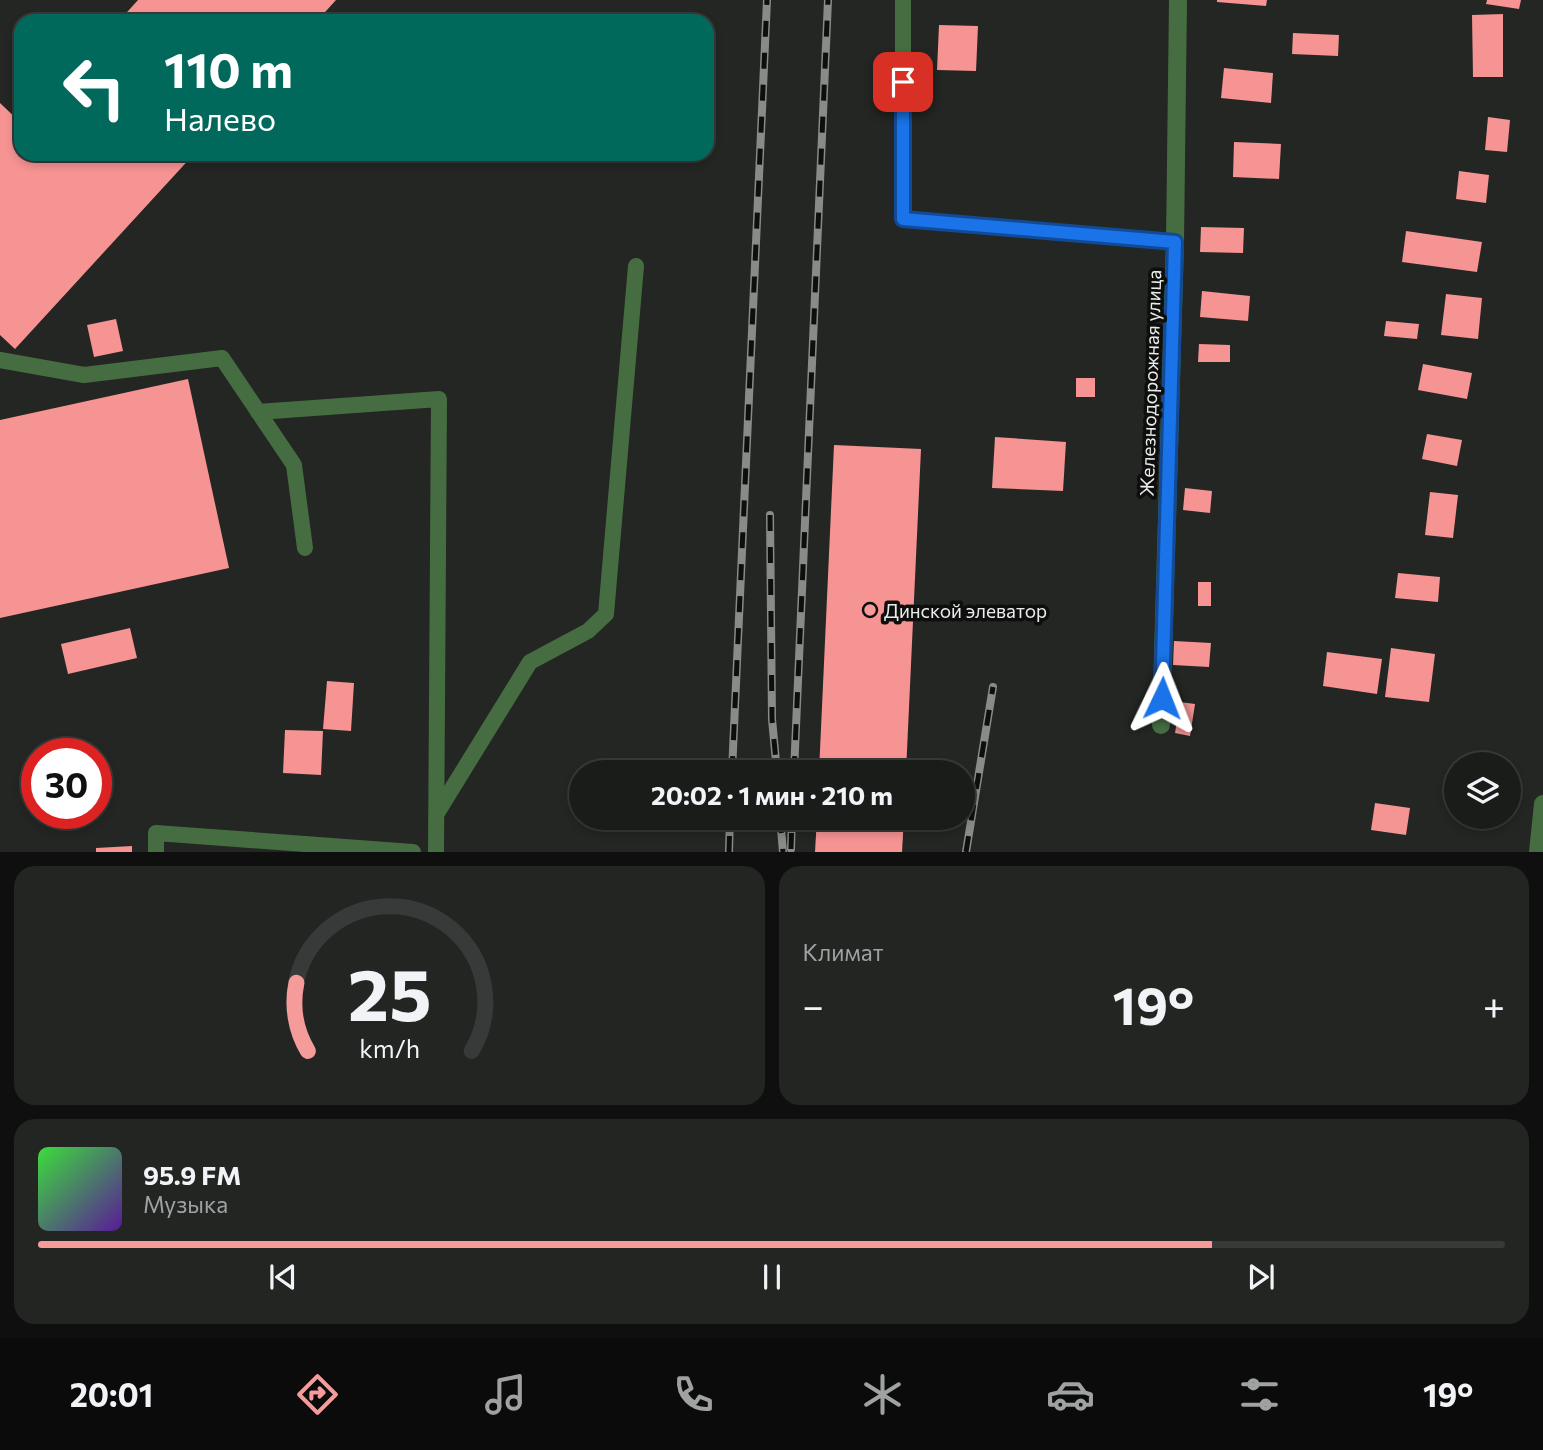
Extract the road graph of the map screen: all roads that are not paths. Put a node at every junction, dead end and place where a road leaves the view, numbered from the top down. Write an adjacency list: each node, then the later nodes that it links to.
1 (903, 0): 3 (lane)
2 (1178, 0): 3 (street, Железнодорожная улица)
3 (1175, 242): 8 (street, Железнодорожная улица)
4 (636, 266): 10 (lane)
5 (0, 360): 6 (lane)
6 (258, 412): 7 (lane); 10 (lane)
7 (305, 548)
8 (1161, 725)
9 (1543, 804): 14 (street)
10 (436, 813): 13 (lane)
11 (156, 852): 12 (lane)
12 (413, 852)
13 (436, 852)
14 (1538, 852)

